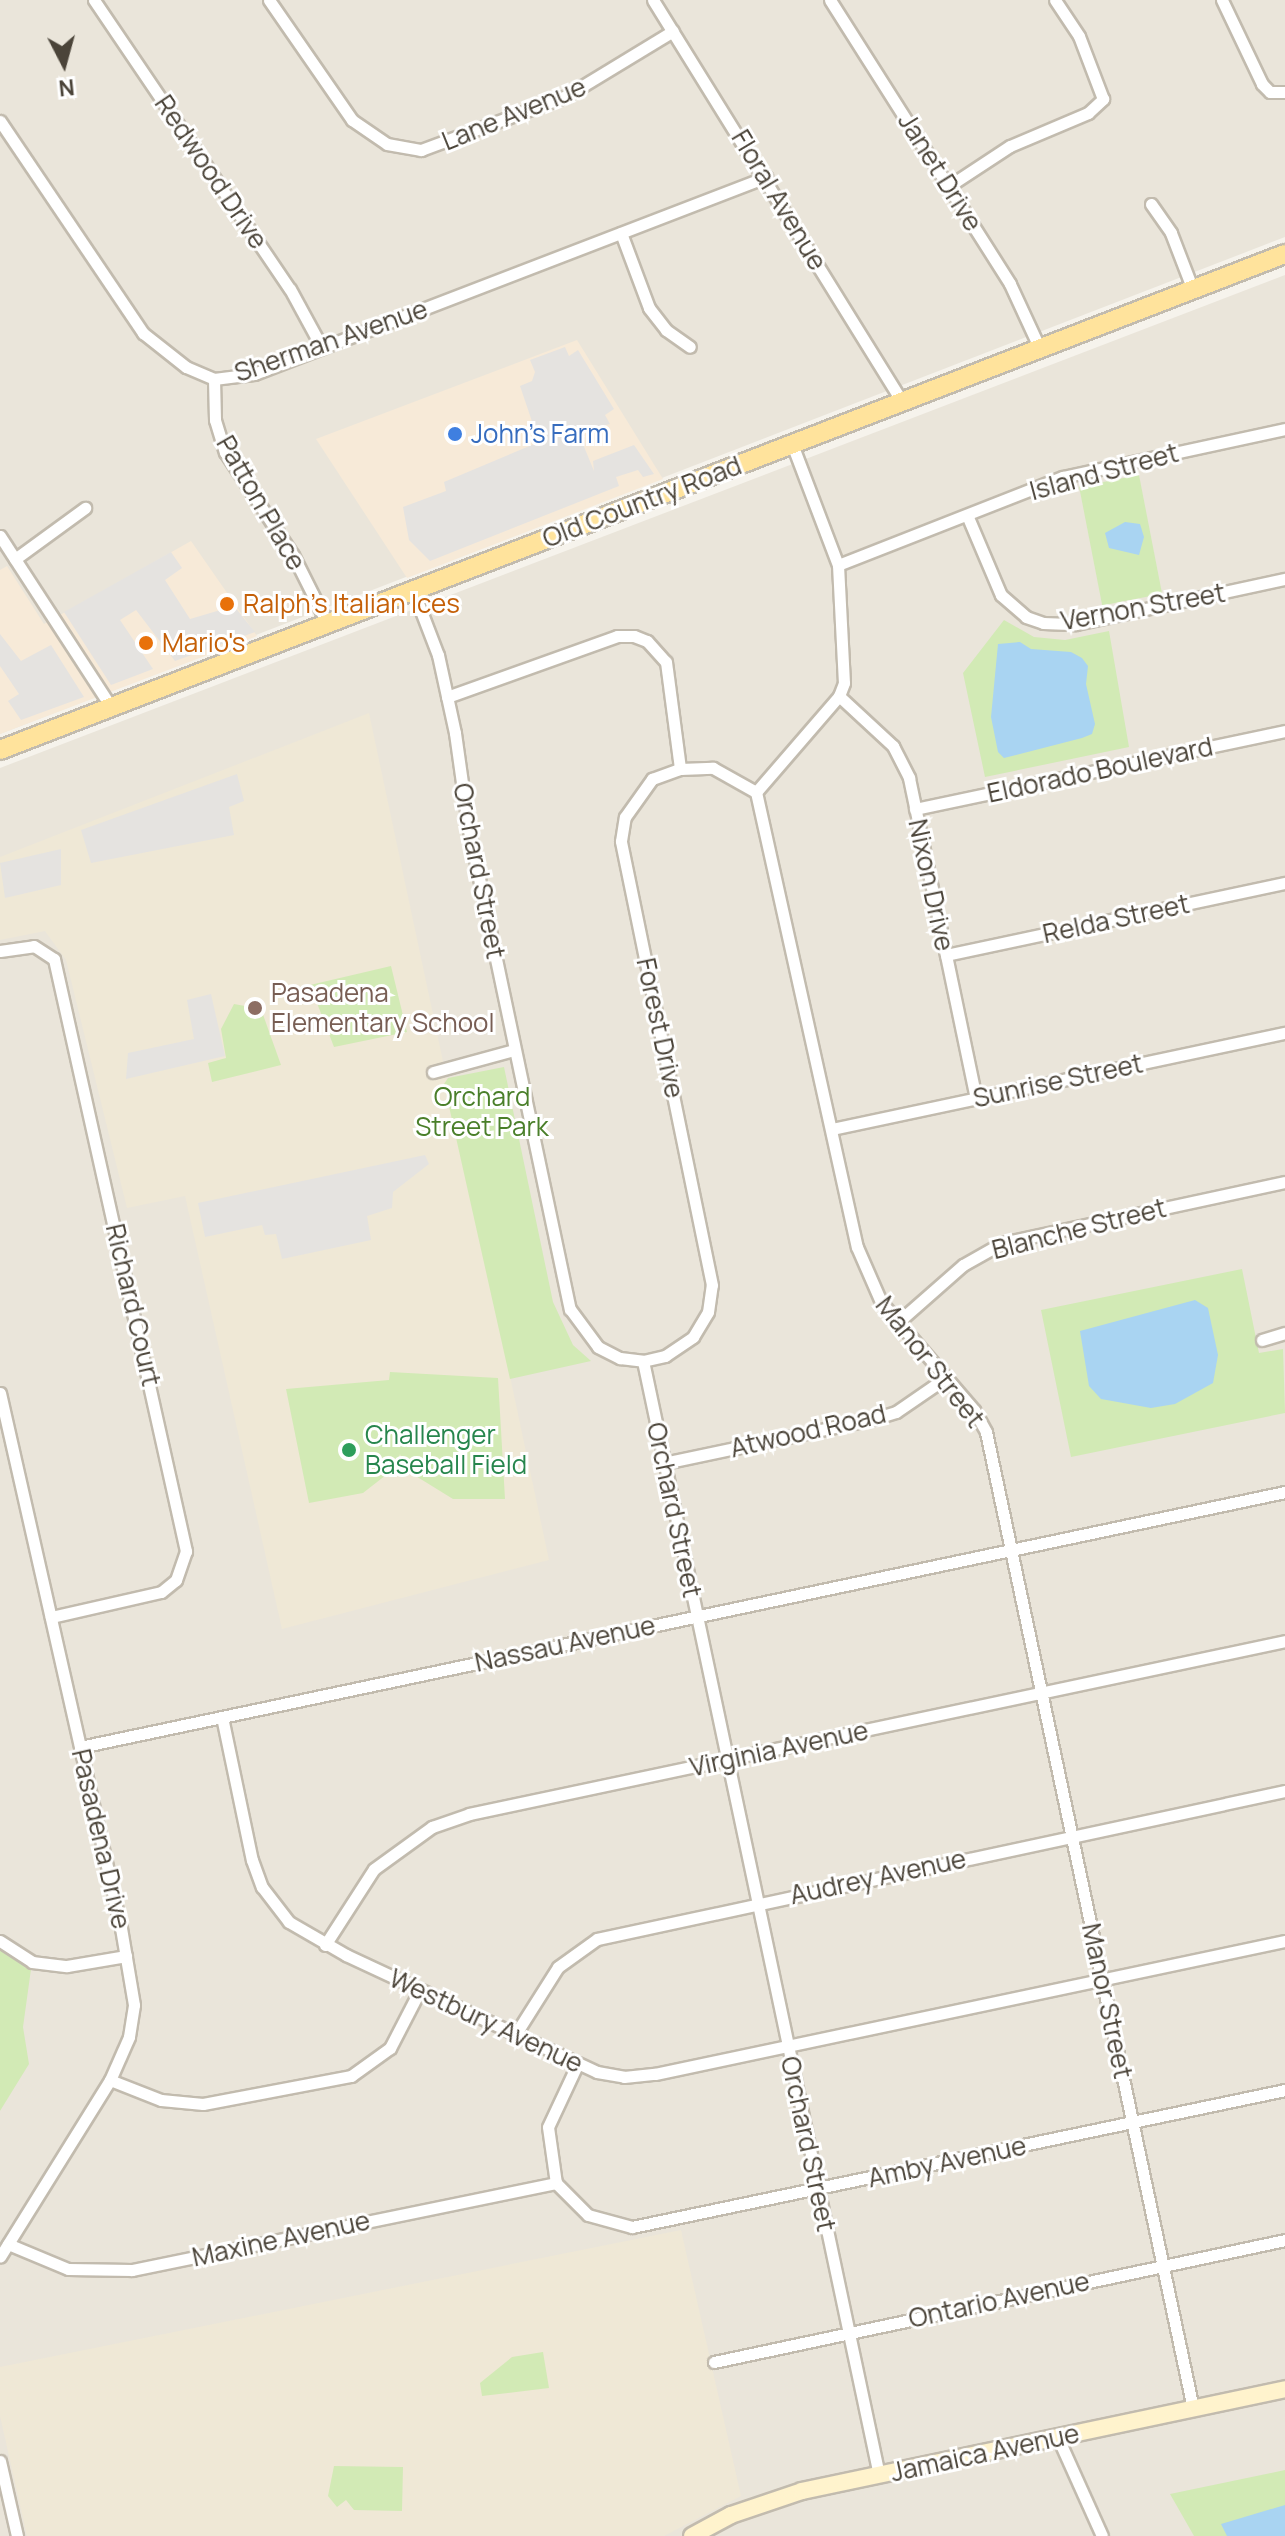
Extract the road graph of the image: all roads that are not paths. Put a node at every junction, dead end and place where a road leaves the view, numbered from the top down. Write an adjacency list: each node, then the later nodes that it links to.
1 (113, 0): 7 (street)
2 (269, 0): 8 (street, Lane Avenue)
3 (653, 0): 8 (street, Floral Avenue)
4 (830, 0): 12 (street, Janet Drive)
5 (1055, 0): 12 (street)
6 (1222, 0): 9 (street)
7 (97, 4): 18 (street, Redwood Drive)
8 (673, 31): 11 (street, Floral Avenue)
9 (1285, 92)
10 (0, 121): 20 (street, Sherman Avenue)
11 (766, 177): 14 (street, Sherman Avenue); 21 (street, Floral Avenue)
12 (949, 186): 19 (street, Janet Drive)
13 (1151, 204): 16 (street)
14 (621, 233): 17 (street); 18 (street, Sherman Avenue)
15 (1285, 254): 16 (main road, Old Country Road)
16 (1193, 290): 19 (main road, Old Country Road)
17 (690, 347)
18 (322, 348): 20 (street, Sherman Avenue)
19 (1040, 349): 21 (main road, Old Country Road)
20 (214, 379): 31 (street, Patton Place)
21 (902, 402): 23 (main road, Old Country Road)
22 (1285, 429): 25 (street, Island Street)
23 (792, 444): 28 (street); 30 (main road, Old Country Road)
24 (85, 508): 27 (street)
25 (967, 515): 28 (street, Island Street); 29 (street, Vernon Street)
26 (0, 536): 27 (street)
27 (15, 559): 34 (street)
28 (838, 565): 32 (street)
29 (1285, 579)
30 (413, 590): 31 (main road, Old Country Road); 33 (street, Orchard Street)
31 (327, 623): 34 (main road, Old Country Road)
32 (839, 696): 38 (street); 39 (street, Nixon Drive)
33 (447, 697): 37 (street); 44 (street, Orchard Street)
34 (111, 707): 36 (main road, Old Country Road)
35 (1285, 731): 39 (street, Eldorado Boulevard)
36 (0, 750)
37 (680, 769): 38 (street, Forest Drive); 52 (street, Forest Drive)
38 (756, 792): 47 (street, Manor Street)
39 (915, 809): 42 (street, Nixon Drive)
40 (1285, 883): 42 (street, Relda Street)
41 (0, 951): 59 (street, Richard Court)
42 (946, 955): 46 (street, Nixon Drive)
43 (1285, 1033): 46 (street, Sunrise Street)
44 (514, 1050): 45 (street); 52 (street, Orchard Street)
45 (433, 1072)
46 (976, 1098): 47 (street, Sunrise Street)
47 (832, 1129): 49 (street, Manor Street)
48 (1285, 1182): 49 (street, Blanche Street)
49 (897, 1323): 53 (street, Manor Street)
50 (1285, 1333): 51 (street)
51 (1262, 1340)
52 (643, 1361): 55 (street, Orchard Street)
53 (944, 1379): 55 (street, Atwood Road); 57 (street, Manor Street)
54 (0, 1393): 59 (street, Pasadena Drive)
55 (664, 1463): 58 (street, Orchard Street)
56 (1285, 1492): 57 (street, Nassau Avenue)
57 (1011, 1550): 58 (street, Nassau Avenue); 61 (street, Manor Street)
58 (697, 1616): 62 (street, Nassau Avenue); 64 (street, Orchard Street)
59 (51, 1617): 63 (street, Pasadena Drive)
60 (1285, 1641): 61 (street, Virginia Avenue)
61 (1042, 1693): 64 (street, Virginia Avenue); 66 (street, Manor Street)
62 (222, 1717): 63 (street, Nassau Avenue); 70 (street, Westbury Avenue)
63 (80, 1747): 71 (street, Pasadena Drive)
64 (727, 1760): 67 (street, Orchard Street); 70 (street, Virginia Avenue)
65 (1285, 1791): 66 (street, Audrey Avenue)
66 (1072, 1836): 67 (street, Audrey Avenue); 72 (street, Manor Street)
67 (757, 1903): 74 (street, Audrey Avenue); 75 (street, Orchard Street)
68 (0, 1941): 71 (street)
69 (1285, 1941): 72 (street, Westbury Avenue)
70 (325, 1945): 73 (street, Westbury Avenue)
71 (126, 1956): 77 (street, Pasadena Drive)
72 (1102, 1979): 75 (street, Westbury Avenue); 79 (street, Manor Street)
73 (420, 1990): 74 (street, Westbury Avenue); 77 (street)
74 (515, 2035): 76 (street, Westbury Avenue)
75 (787, 2046): 76 (street, Westbury Avenue); 81 (street, Orchard Street)
76 (577, 2065): 80 (street)
77 (110, 2080): 83 (street, Pasadena Drive)
78 (1285, 2090): 79 (street, Amby Avenue)
79 (1133, 2122): 81 (street, Amby Avenue); 85 (street, Manor Street)
80 (556, 2183): 81 (street, Amby Avenue); 83 (street, Maxine Avenue)
81 (818, 2189): 86 (street, Orchard Street)
82 (1285, 2240): 85 (street, Ontario Avenue)
83 (8, 2244): 84 (street, Pasadena Drive)
84 (0, 2257)
85 (1163, 2265): 86 (street, Ontario Avenue); 89 (street, Manor Street)
86 (848, 2332): 87 (street, Ontario Avenue); 92 (street, Orchard Street)
87 (714, 2362)
88 (1285, 2389): 89 (street, Jamaica Avenue)
89 (1193, 2408): 90 (street, Jamaica Avenue)
90 (1058, 2438): 92 (street, Jamaica Avenue); 95 (street)
91 (0, 2461): 93 (street)
92 (879, 2475): 94 (street, Jamaica Avenue)
93 (17, 2536)
94 (692, 2536)
95 (1102, 2536)

